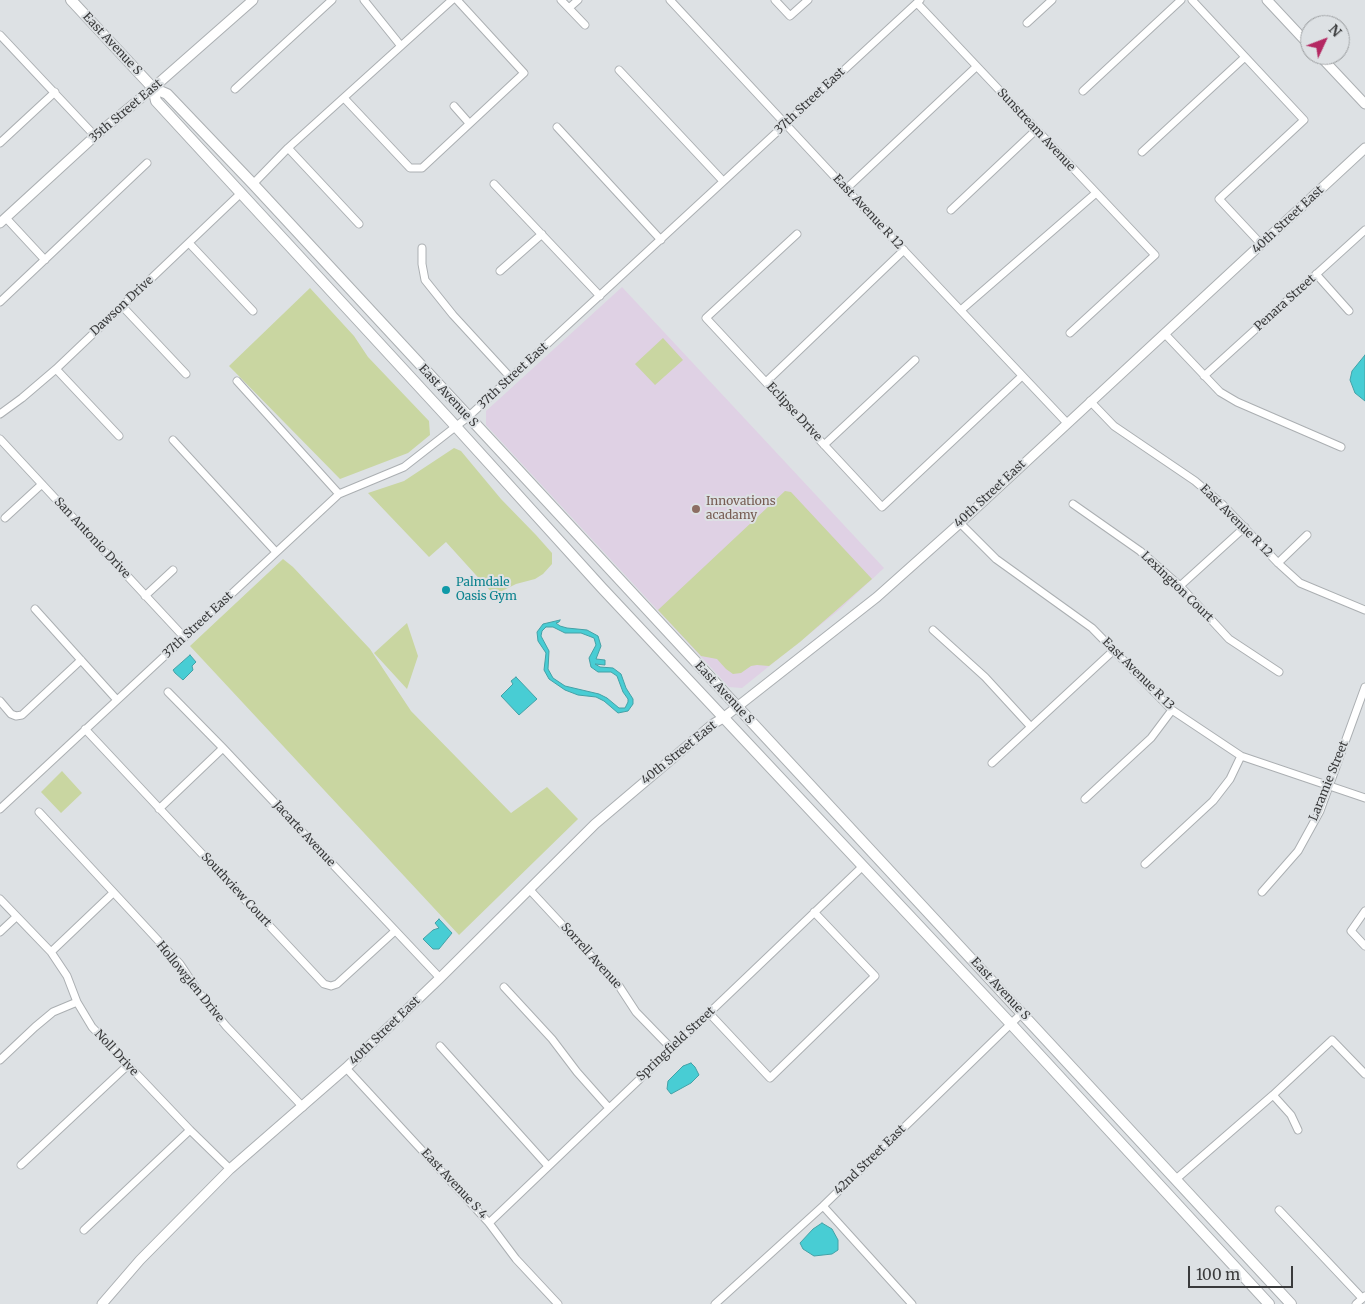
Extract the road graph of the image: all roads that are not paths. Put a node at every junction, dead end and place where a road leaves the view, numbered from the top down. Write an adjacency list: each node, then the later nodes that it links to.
1 (71, 0): 27 (main road, East Avenue S)
2 (253, 0): 27 (main road, 35th Street East)
3 (332, 0): 28 (street)
4 (364, 0): 22 (street)
5 (452, 0): 22 (street)
6 (457, 0): 34 (street)
7 (561, 0): 17 (street)
8 (578, 0): 17 (street)
9 (670, 0): 35 (street, East Avenue R 12)
10 (775, 0): 11 (street)
11 (808, 0)
12 (1052, 0): 18 (street)
13 (1182, 0): 29 (street)
14 (1192, 0): 23 (street)
15 (1267, 0): 21 (main road)
16 (918, 2): 25 (street, Sunstream Avenue); 35 (street, 37th Street East)
17 (569, 8): 19 (street)
18 (1027, 23)
19 (585, 25)
20 (0, 35): 30 (street)
21 (1300, 35)
22 (402, 46): 31 (street)
23 (1244, 57): 42 (street); 58 (street)
24 (1328, 65): 32 (main road)
25 (976, 67): 37 (street, Sunstream Avenue); 47 (street)
26 (620, 70): 44 (street)
27 (153, 88): 38 (main road, 35th Street East); 45 (main road, East Avenue S); 49 (main road, East Avenue S)
28 (234, 89)
29 (1083, 91)
30 (54, 92): 38 (street); 39 (street)
31 (344, 98): 34 (street); 40 (street)
32 (1365, 104)
33 (454, 106): 34 (street)
34 (469, 123)
35 (785, 124): 44 (street, 37th Street East); 47 (street, East Avenue R 12)
36 (557, 127): 56 (street)
37 (1036, 130): 48 (street, Sunstream Avenue); 50 (street)
38 (95, 136): 51 (main road, 35th Street East)
39 (0, 143)
40 (288, 148): 45 (street); 52 (street)
41 (1365, 148): 58 (main road, 40th Street East)
42 (1142, 152)
43 (147, 163): 61 (street)
44 (723, 182): 56 (street, 37th Street East)
45 (253, 184): 82 (main road, East Avenue S)
46 (494, 184): 54 (street)
47 (846, 189): 60 (street, East Avenue R 12)
48 (1096, 193): 67 (street); 70 (street, Sunstream Avenue)
49 (241, 194): 57 (street, Dawson Drive); 84 (main road, East Avenue S)
50 (950, 210)
51 (3, 221): 61 (street)
52 (359, 224)
53 (1365, 230): 63 (street, Penara Street)
54 (542, 234): 62 (street); 64 (street)
55 (797, 234): 79 (street, Eclipse Drive)
56 (661, 240): 64 (street, 37th Street East)
57 (189, 243): 66 (street, Dawson Drive); 68 (street)
58 (1261, 244): 71 (main road, 40th Street East)
59 (422, 248): 77 (street)
60 (904, 250): 67 (street, East Avenue R 12); 79 (street)
61 (45, 260): 65 (street)
62 (500, 271)
63 (1316, 274): 69 (street); 76 (street, Penara Street)
64 (600, 296): 77 (street, 37th Street East)
65 (0, 302)
66 (122, 306): 73 (street, Dawson Drive); 74 (street)
67 (961, 310): 75 (street, East Avenue R 12)
68 (253, 311)
69 (1349, 311)
70 (1070, 333)
71 (1165, 334): 76 (street); 80 (main road, 40th Street East)
72 (915, 360): 88 (street)
73 (56, 369): 81 (street, Dawson Drive); 85 (street)
74 (186, 374)
75 (1022, 376): 83 (street, East Avenue R 12); 88 (street, Eclipse Drive)
76 (1204, 376): 89 (street)
77 (511, 378): 82 (street, 37th Street East)
78 (237, 381): 91 (street)
79 (766, 382): 88 (street, Eclipse Drive)
80 (1090, 401): 83 (main road, 40th Street East); 95 (street, East Avenue R 12)
81 (0, 414)
82 (468, 417): 84 (street, 37th Street East); 113 (main road, East Avenue S)
83 (1067, 423): 94 (main road, 40th Street East)
84 (456, 427): 91 (street, 37th Street East); 115 (main road, East Avenue S)
85 (119, 436)
86 (0, 439): 90 (street, San Antonio Drive)
87 (173, 440): 97 (street)
88 (824, 444)
89 (1341, 447)
90 (42, 484): 93 (street); 101 (street, San Antonio Drive)
91 (339, 494): 97 (street, 37th Street East)
92 (1073, 504): 100 (street, Lexington Court)
93 (5, 518)
94 (960, 523): 106 (street, East Avenue R 13); 113 (main road, 40th Street East)
95 (1244, 527): 98 (street, East Avenue R 12); 100 (street)
96 (1307, 535): 98 (street)
97 (276, 552): 105 (street, 37th Street East)
98 (1278, 563): 103 (street, East Avenue R 12)
99 (173, 570): 101 (street)
100 (1180, 586): 108 (street, Lexington Court)
101 (146, 596): 105 (street, San Antonio Drive)
102 (35, 610): 107 (street)
103 (1365, 610)
104 (933, 630): 116 (street)
105 (184, 637): 111 (street, 37th Street East)
106 (1114, 650): 114 (street, East Avenue R 13); 116 (street)
107 (80, 660): 111 (street); 112 (street)
108 (1279, 672)
109 (1365, 687): 121 (street, Laramie Street)
110 (168, 692): 118 (street, Jacarte Avenue)
111 (117, 700): 117 (street, 37th Street East)
112 (0, 701)
113 (737, 707): 115 (main road, 40th Street East); 144 (main road, East Avenue S)
114 (1172, 710): 119 (street, East Avenue R 13); 123 (street)
115 (723, 718): 128 (main road, East Avenue S); 129 (main road, 40th Street East)
116 (1031, 727): 120 (street)
117 (84, 729): 124 (street, 37th Street East); 125 (street, Southview Court)
118 (223, 748): 125 (street); 136 (street, Jacarte Avenue)
119 (1241, 756): 121 (street, East Avenue R 13); 127 (street)
120 (992, 764)
121 (1330, 786): 122 (street, East Avenue R 13); 130 (street, Laramie Street)
122 (1365, 798)
123 (1085, 799)
124 (0, 808)
125 (159, 808): 136 (street, Southview Court)
126 (39, 812): 131 (street, Hollowglen Drive)
127 (1145, 864)
128 (863, 866): 134 (street, Springfield Street); 145 (main road, East Avenue S)
129 (528, 889): 140 (main road, 40th Street East); 147 (street, Sorrell Avenue)
130 (1262, 892)
131 (113, 893): 139 (street); 153 (street, Hollowglen Drive)
132 (0, 899): 135 (street, Noll Drive)
133 (1365, 911): 138 (street)
134 (814, 912): 143 (street, Springfield Street); 143 (street)
135 (16, 917): 137 (street); 139 (street, Noll Drive)
136 (394, 930): 140 (street, Jacarte Avenue)
137 (0, 932)
138 (1365, 946)
139 (51, 952): 142 (street, Noll Drive)
140 (440, 978): 150 (main road, 40th Street East)
141 (504, 987): 154 (street)
142 (77, 1002): 148 (street); 149 (street, Noll Drive)
143 (709, 1012): 147 (street, Springfield Street)
144 (1022, 1013): 145 (street, 42nd Street East); 160 (main road, East Avenue S)
145 (1011, 1024): 161 (street, 42nd Street East); 170 (main road, East Avenue S)
146 (440, 1046): 158 (street)
147 (671, 1048): 154 (street, Springfield Street)
148 (0, 1060)
149 (127, 1066): 155 (street, Noll Drive); 157 (street)
150 (346, 1068): 153 (main road, 40th Street East); 163 (street, East Avenue S 4)
151 (1365, 1074): 152 (street)
152 (1272, 1095): 156 (street); 160 (street)
153 (303, 1106): 159 (main road, 40th Street East)
154 (609, 1108): 158 (street, Springfield Street)
155 (190, 1130): 159 (street, Noll Drive); 164 (street)
156 (1298, 1130)
157 (20, 1165)
158 (548, 1166): 163 (street, Springfield Street)
159 (230, 1169): 166 (main road, 40th Street East)
160 (1175, 1180): 171 (main road, East Avenue S)
161 (823, 1206): 168 (street, 42nd Street East); 169 (street)
162 (1279, 1210): 165 (street)
163 (489, 1223): 167 (street, East Avenue S 4)
164 (84, 1230)
165 (1363, 1297): 172 (street)
166 (103, 1303)
167 (556, 1303)
168 (715, 1304)
169 (912, 1304)
170 (1269, 1304)
171 (1291, 1304)
172 (1356, 1304)

